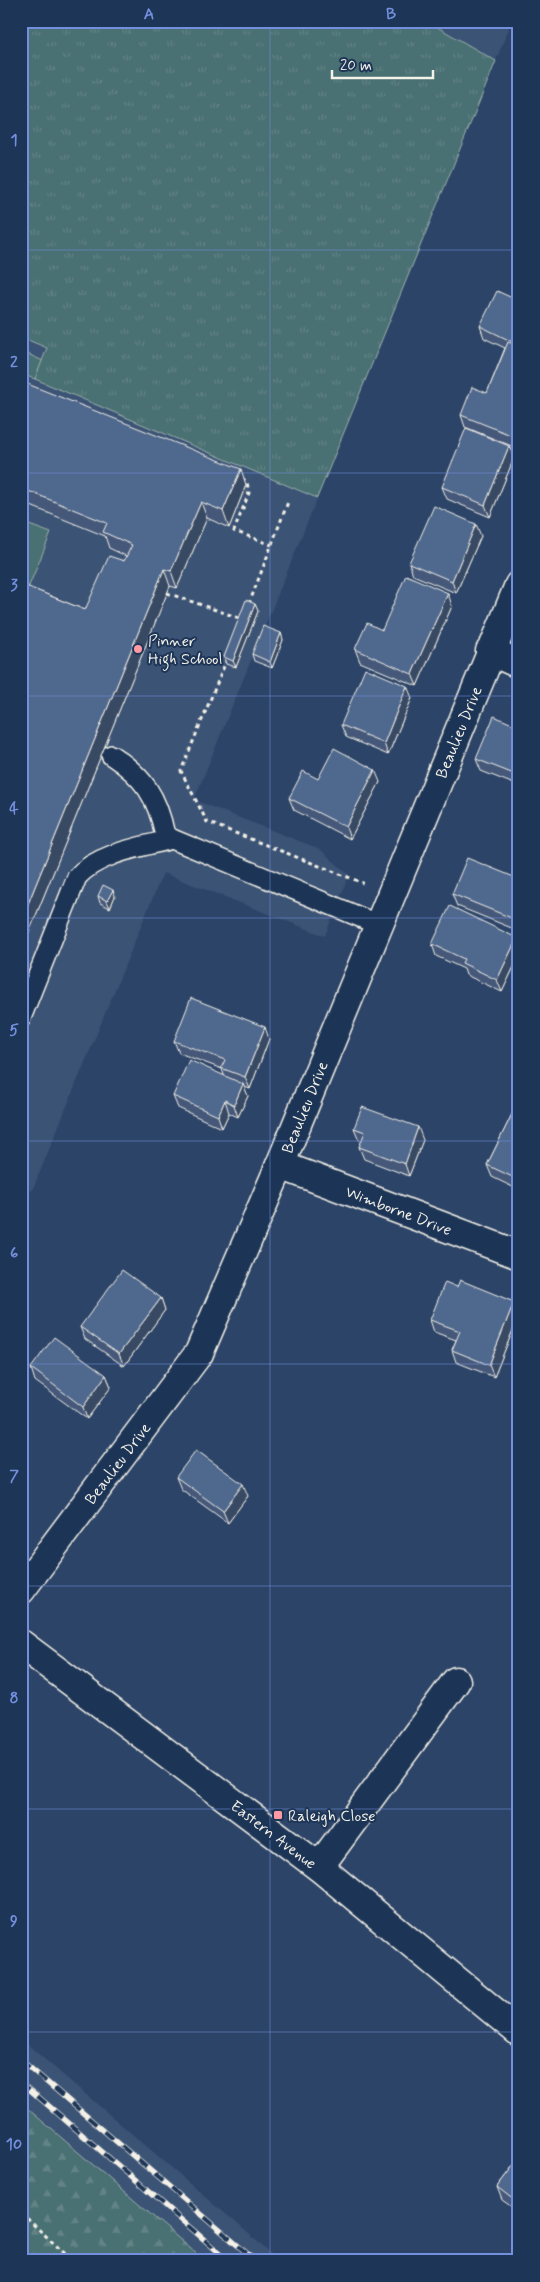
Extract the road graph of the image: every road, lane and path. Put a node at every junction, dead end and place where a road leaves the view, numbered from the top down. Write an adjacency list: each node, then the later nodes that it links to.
1 (495, 21): 2 (path)
2 (515, 21)
3 (235, 474): 5 (path)
4 (288, 502): 5 (path)
5 (272, 545): 8 (path)
6 (519, 585): 10 (street, Beaulieu Drive)
7 (168, 593): 8 (path)
8 (243, 619): 9 (path)
9 (239, 628)
10 (490, 651): 12 (street); 15 (street, Beaulieu Drive)
11 (228, 655): 15 (path)
12 (519, 664)
13 (110, 755): 14 (lane)
14 (172, 839): 16 (lane); 17 (lane)
15 (392, 894): 16 (street, Beaulieu Drive)
16 (379, 925): 18 (street, Beaulieu Drive)
17 (21, 1018)
18 (280, 1165): 19 (street, Wimborne Drive); 20 (street, Beaulieu Drive)
19 (519, 1255)
20 (21, 1590)
21 (21, 1644): 23 (street, Eastern Avenue)
22 (456, 1681): 23 (street)
23 (319, 1867): 24 (street, Eastern Avenue)
24 (519, 2032)
25 (21, 2213): 26 (path)
26 (73, 2261)

